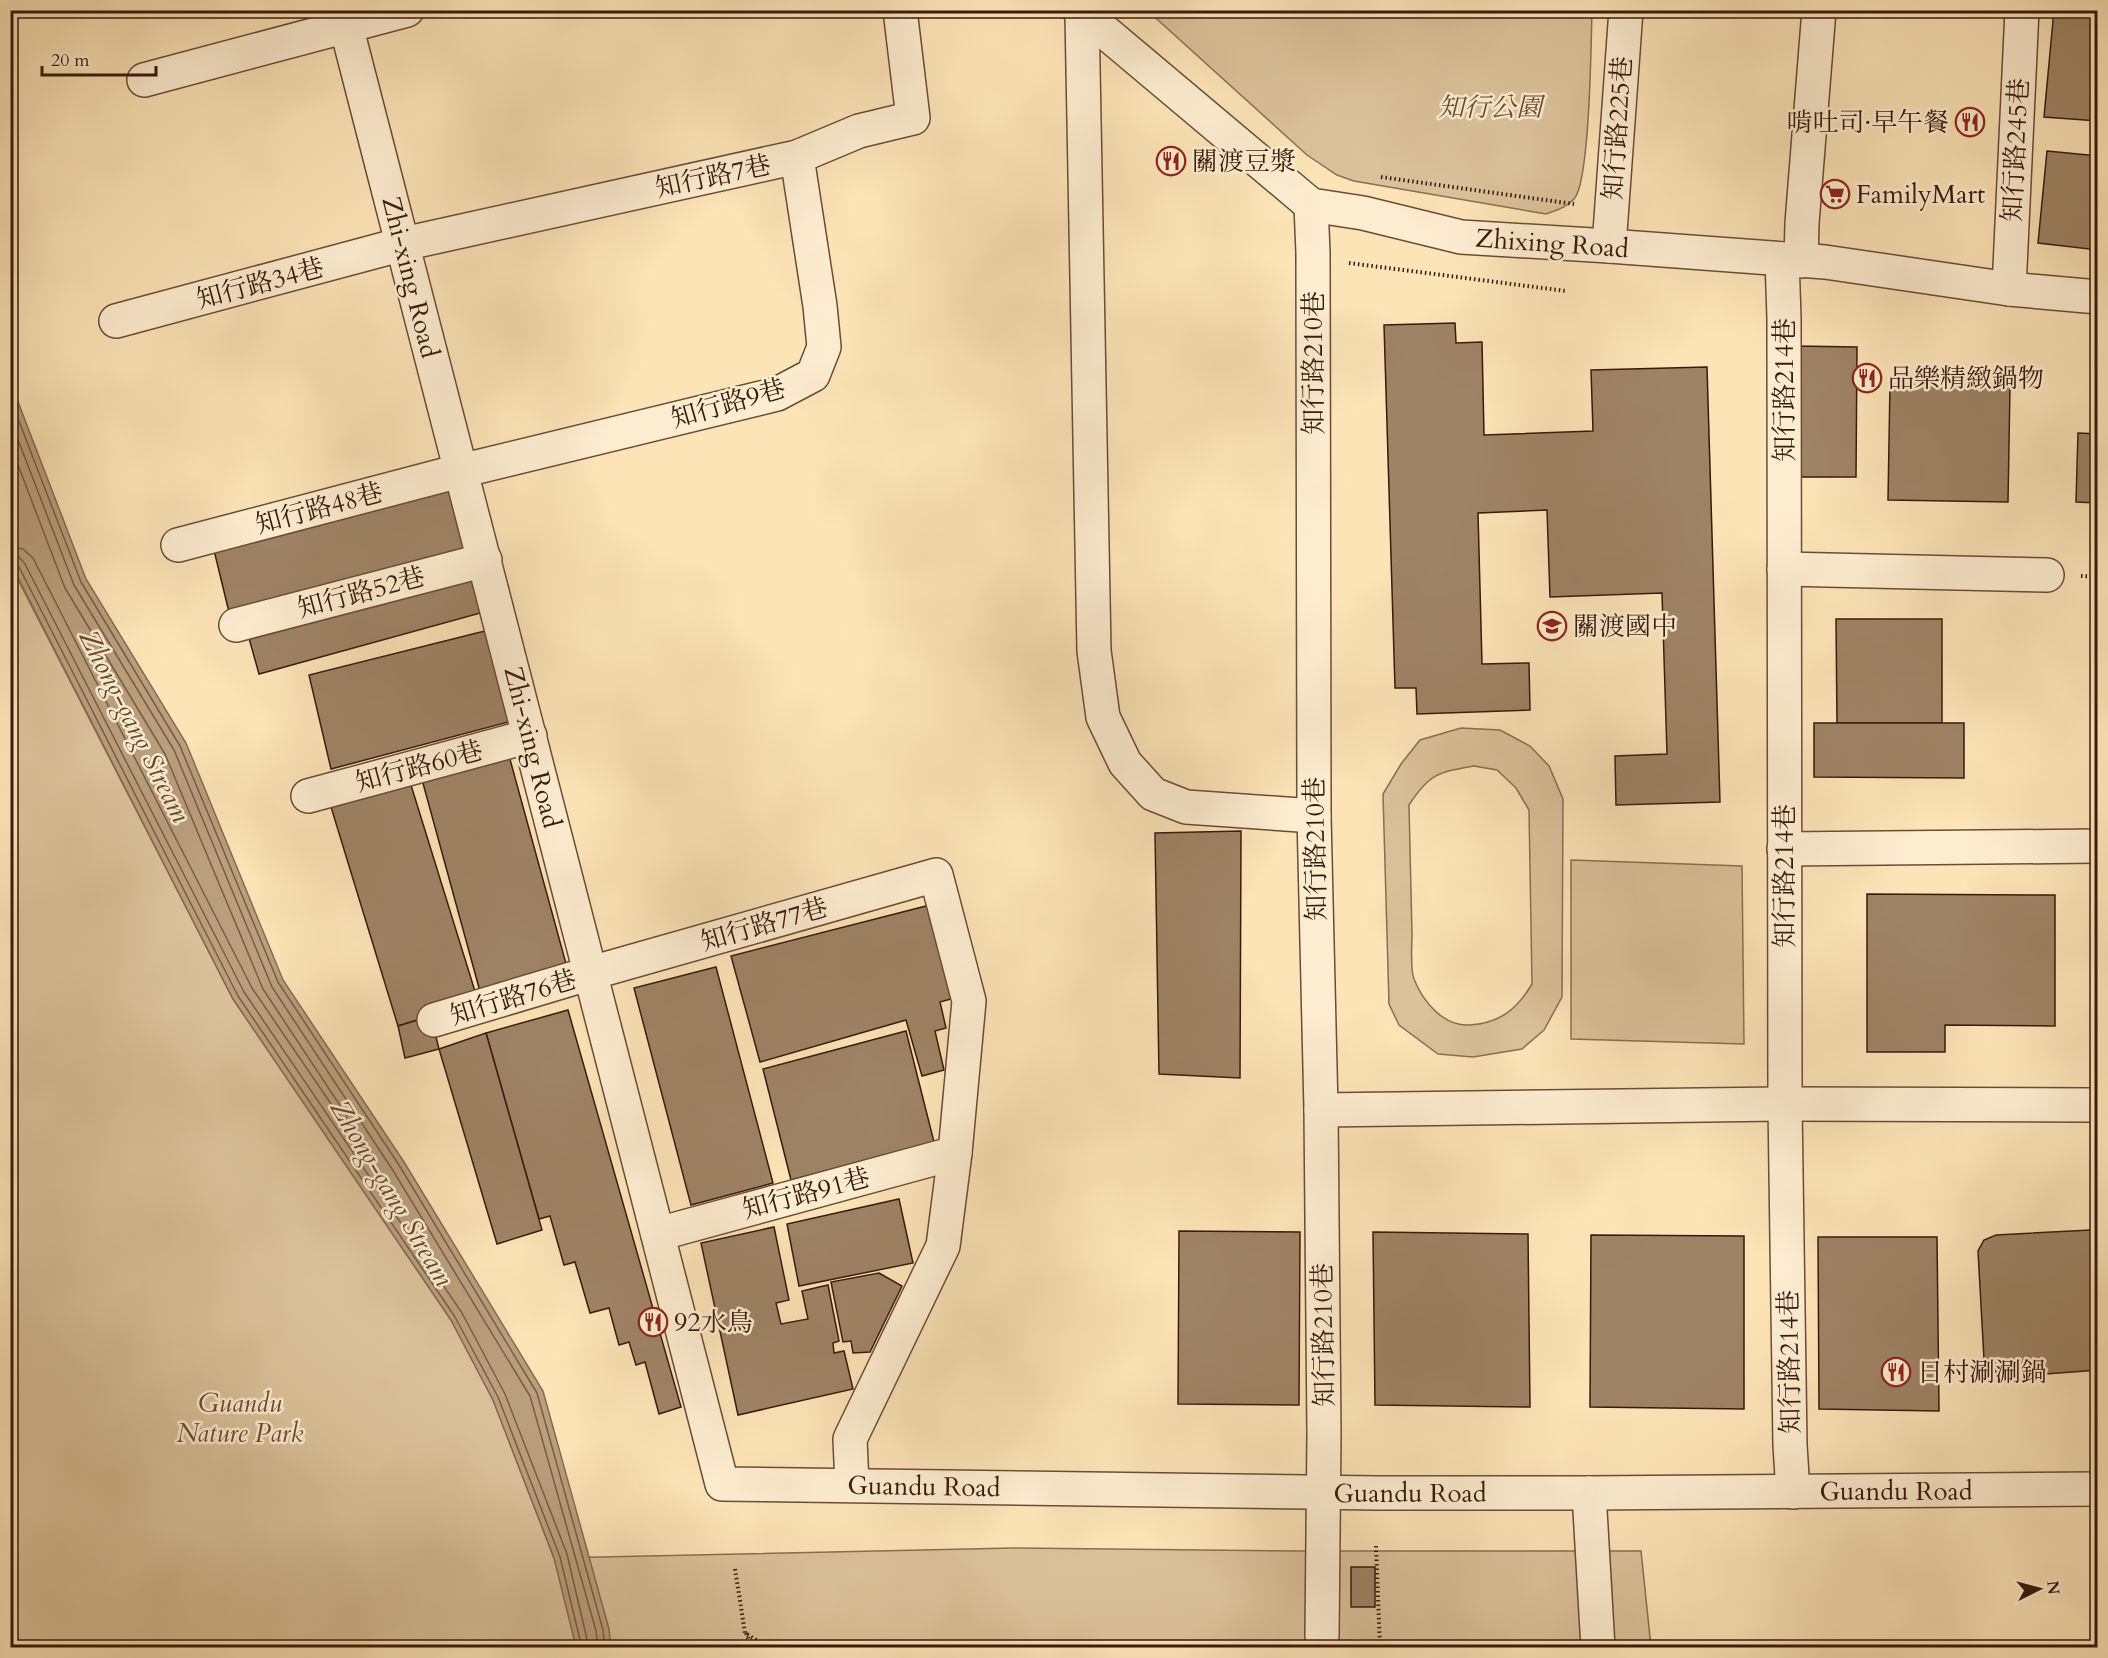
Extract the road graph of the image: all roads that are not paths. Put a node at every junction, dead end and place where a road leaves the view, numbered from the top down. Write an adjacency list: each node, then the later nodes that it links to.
1 (407, 10): 7 (street)
2 (900, 10): 9 (street, 知行路7巷)
3 (1626, 10): 12 (street, 知行路225巷)
4 (1819, 10): 13 (street, 知行路214巷)
5 (2022, 10): 14 (street, 知行路245巷)
6 (1080, 12): 10 (street); 25 (street)
7 (345, 18): 8 (street); 11 (street, Zhi-xing Road)
8 (144, 80)
9 (796, 157): 11 (street, 知行路7巷); 17 (street, 知行路9巷)
10 (1311, 205): 12 (street, Zhixing Road); 25 (street, 知行路210巷)
11 (403, 244): 16 (street, 知行路34巷); 17 (street, Zhi-xing Road)
12 (1609, 246): 13 (street, Zhixing Road)
13 (1791, 260): 14 (street, Zhixing Road); 20 (street, 知行路214巷)
14 (2009, 289): 15 (street, Zhixing Road)
15 (2097, 297)
16 (116, 321)
17 (461, 471): 18 (street, 知行路48巷); 19 (street, Zhi-xing Road)
18 (178, 545)
19 (485, 560): 22 (street, 知行路52巷); 23 (street, Zhi-xing Road)
20 (1784, 568): 21 (street); 27 (street, 知行路214巷)
21 (2047, 576)
22 (236, 625)
23 (530, 736): 24 (street, 知行路60巷); 28 (street, Zhi-xing Road)
24 (308, 796)
25 (1314, 816): 32 (street, 知行路210巷)
26 (2097, 846): 27 (street)
27 (1784, 849): 30 (street, 知行路214巷)
28 (591, 973): 29 (street, 知行路76巷); 33 (street, 知行路77巷); 34 (street, Zhi-xing Road)
29 (434, 1020)
30 (1785, 1104): 31 (street); 32 (street); 39 (street, 知行路214巷)
31 (2093, 1105)
32 (1321, 1110): 38 (street, 知行路210巷)
33 (955, 1153): 34 (street, 知行路91巷); 36 (street)
34 (658, 1234): 35 (street, Zhi-xing Road)
35 (722, 1484): 36 (street, Guandu Road)
36 (852, 1485): 38 (street, Guandu Road)
37 (2097, 1489): 39 (street, Guandu Road)
38 (1323, 1492): 40 (street, Guandu Road); 41 (street, 知行路210巷)
39 (1793, 1492): 40 (street, Guandu Road)
40 (1589, 1493): 42 (street)
41 (1322, 1635)
42 (1598, 1647)

